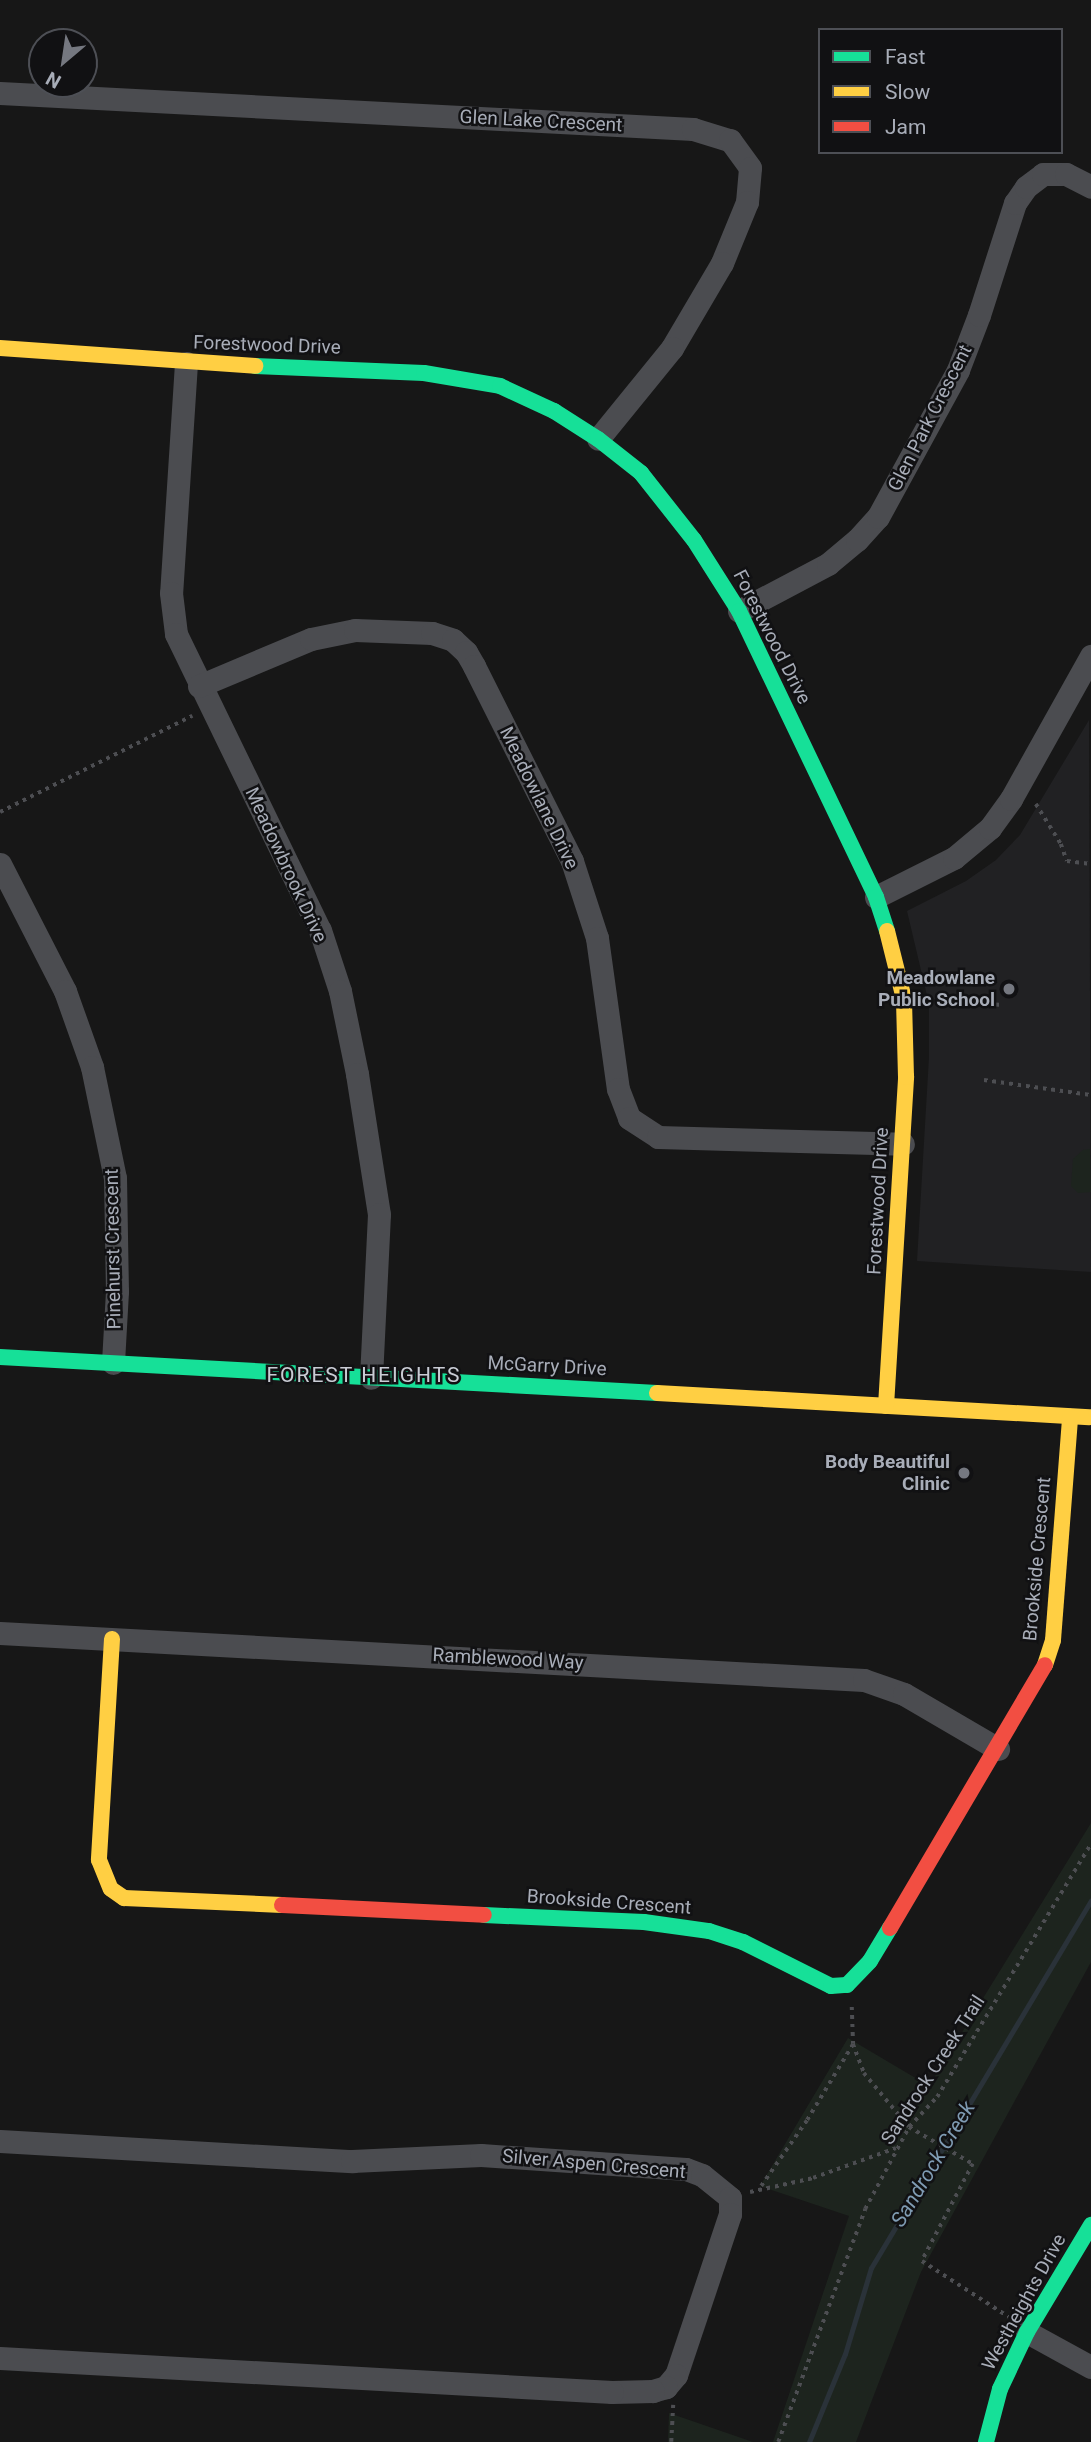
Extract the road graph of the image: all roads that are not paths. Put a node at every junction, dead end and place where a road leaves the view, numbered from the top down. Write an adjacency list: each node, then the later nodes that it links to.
1 (0, 93): 5 (street, Glen Lake Crescent)
2 (1091, 187): 6 (street, Glen Park Crescent)
3 (0, 348): 4 (street, Forestwood Drive)
4 (186, 363): 5 (street, Forestwood Drive); 8 (street, Meadowbrook Drive)
5 (598, 439): 6 (street, Forestwood Drive)
6 (739, 611): 10 (street, Forestwood Drive)
7 (1091, 656): 10 (street)
8 (200, 686): 11 (street, Meadowlane Drive); 14 (street, Meadowbrook Drive)
9 (0, 864): 13 (street, Pinehurst Crescent)
10 (876, 897): 11 (street, Forestwood Drive)
11 (903, 1144): 15 (street, Forestwood Drive)
12 (0, 1357): 13 (street, McGarry Drive)
13 (113, 1363): 14 (street, McGarry Drive)
14 (371, 1378): 15 (street, McGarry Drive)
15 (886, 1406): 16 (street, McGarry Drive)
16 (1070, 1416): 17 (street, McGarry Drive); 20 (street, Brookside Crescent)
17 (1091, 1418)
18 (0, 1633): 19 (street, Ramblewood Way)
19 (112, 1639): 20 (street, Ramblewood Way); 20 (street, Brookside Crescent)
20 (999, 1749)
21 (0, 2141): 24 (street, Silver Aspen Crescent)
22 (1091, 2225): 23 (street, Westheights Drive)
23 (1027, 2332): 25 (street); 26 (street, Westheights Drive)
24 (0, 2358)
25 (1091, 2367)
26 (986, 2442)

